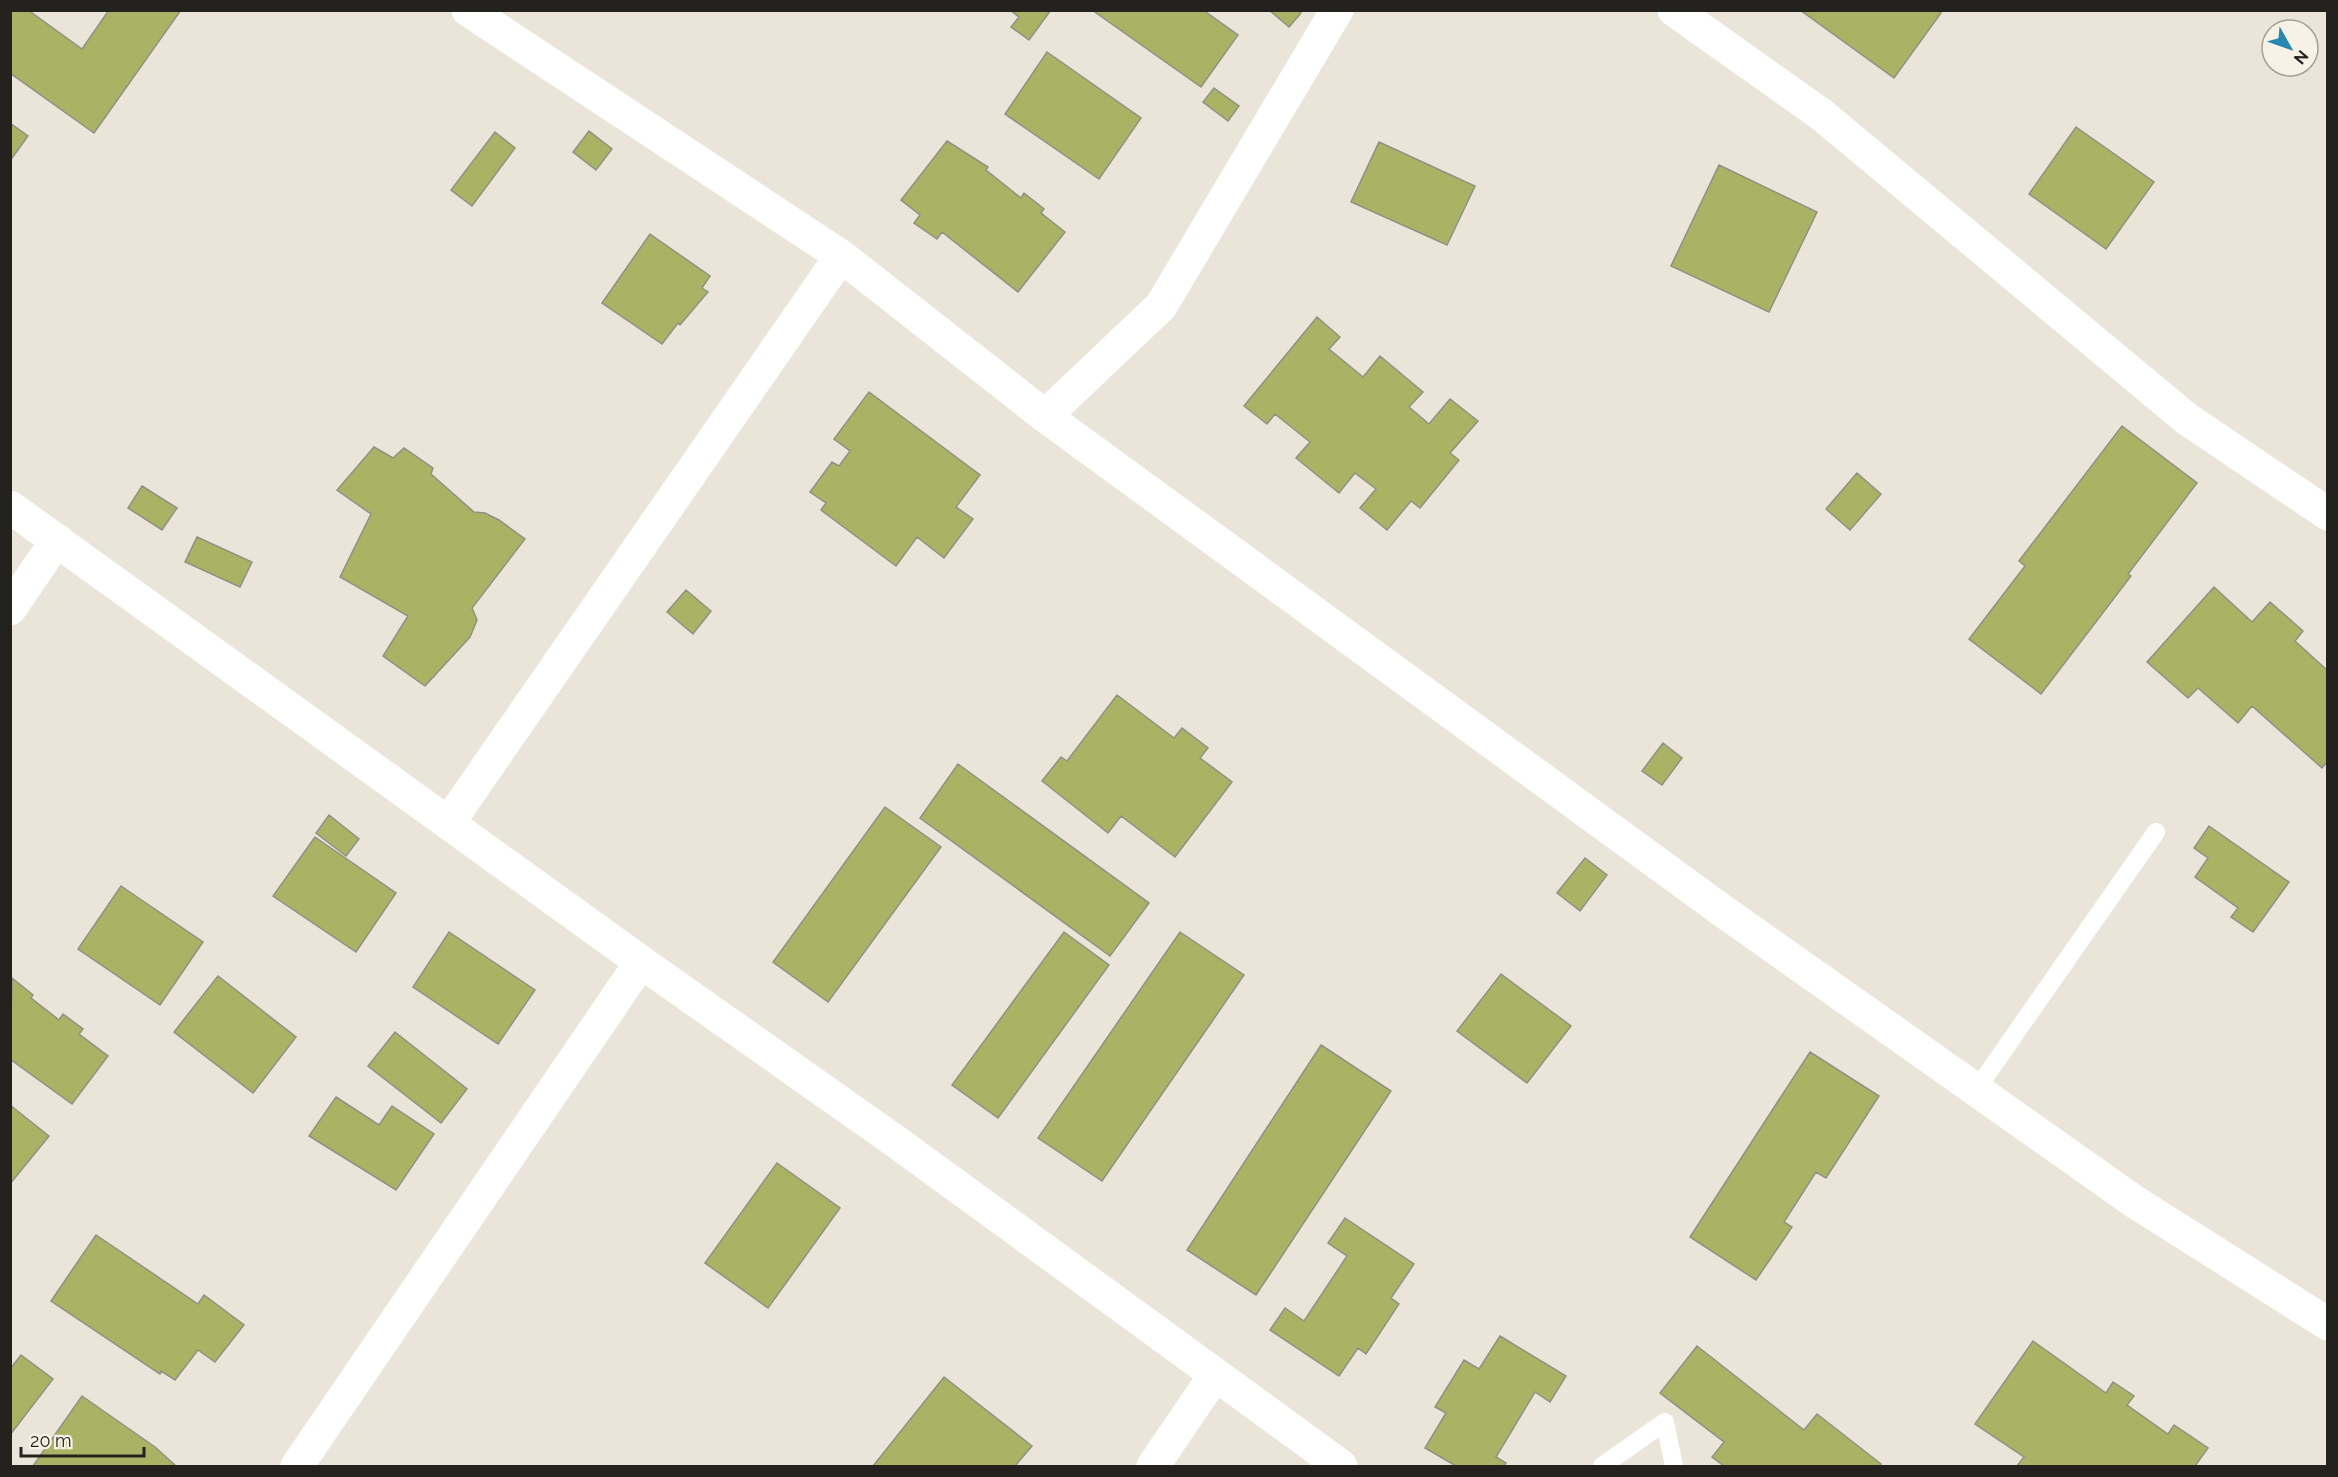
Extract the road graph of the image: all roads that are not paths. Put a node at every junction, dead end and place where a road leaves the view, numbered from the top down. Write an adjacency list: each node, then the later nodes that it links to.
1 (468, 10): 4 (street)
2 (1337, 10): 5 (street)
3 (1674, 10): 7 (street)
4 (841, 256): 5 (street); 10 (street)
5 (1046, 416): 13 (street)
6 (10, 507): 8 (street)
7 (2328, 514)
8 (57, 540): 9 (street); 10 (street)
9 (10, 609)
10 (449, 822): 12 (street)
11 (2156, 832): 13 (lane)
12 (641, 962): 15 (street); 16 (street)
13 (1976, 1090): 14 (street)
14 (2328, 1324)
15 (1215, 1375): 17 (street); 18 (street)
16 (297, 1467)
17 (1153, 1467)
18 (1341, 1467)
19 (1602, 1467): 20 (lane)
20 (1674, 1467)

